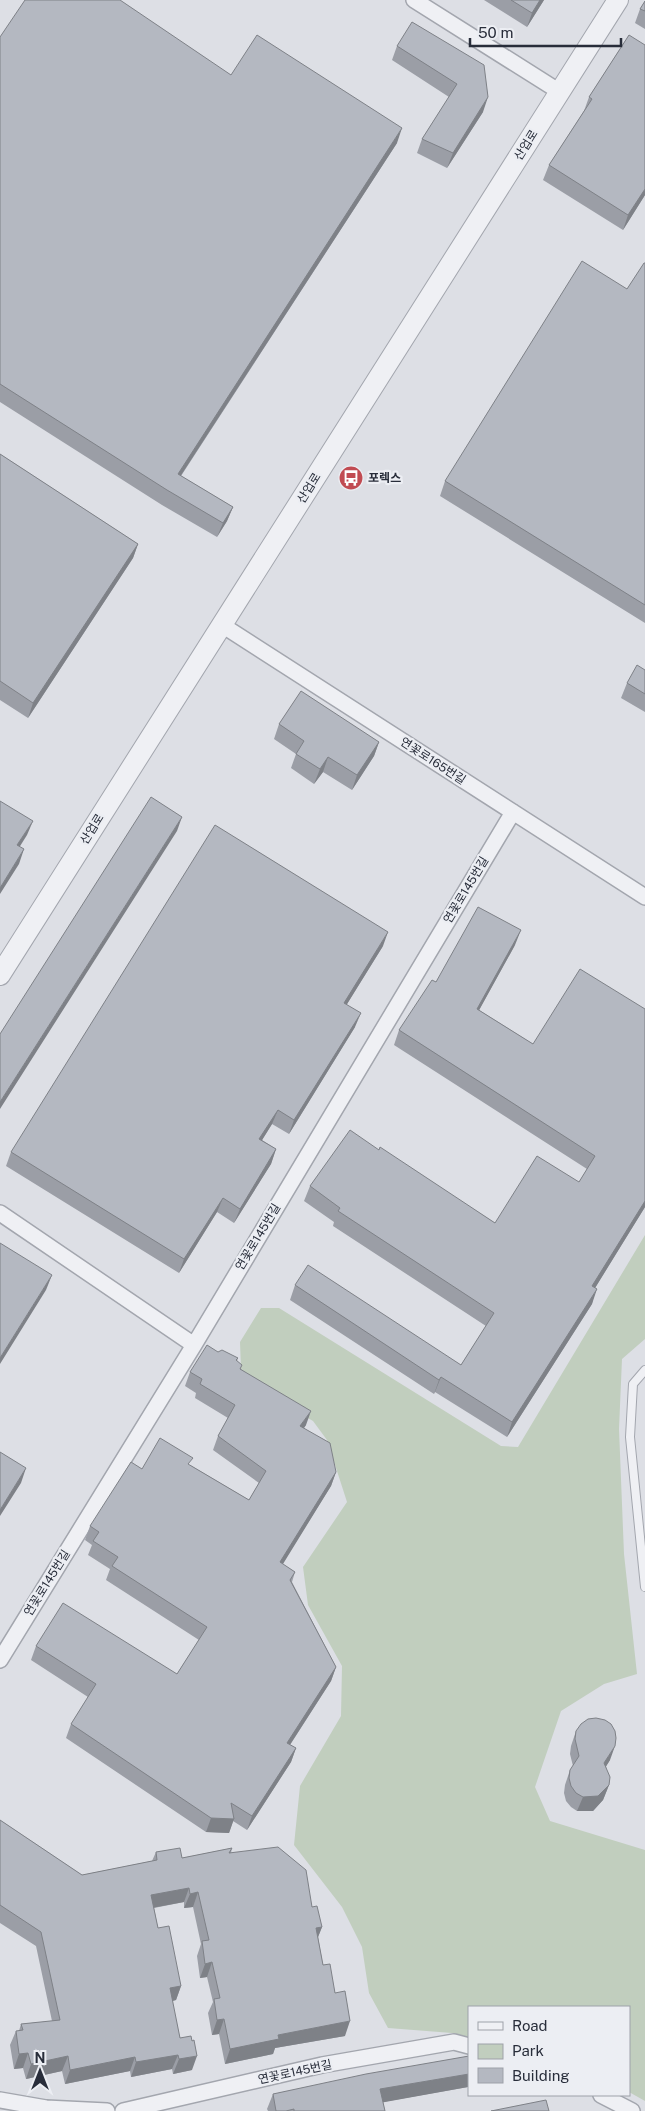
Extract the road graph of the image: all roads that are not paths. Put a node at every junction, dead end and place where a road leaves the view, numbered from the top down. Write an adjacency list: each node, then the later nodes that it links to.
1 (414, 0): 3 (street)
2 (618, 0): 3 (street, 산업로)
3 (560, 92): 4 (street, 산업로)
4 (222, 625): 5 (street, 연꽃로165번길); 7 (street, 산업로)
5 (512, 812): 6 (street, 연꽃로165번길); 9 (street, 연꽃로145번길)
6 (645, 897)
7 (0, 975)
8 (0, 1213): 9 (street)
9 (194, 1345): 12 (street, 연꽃로145번길)
10 (645, 1370): 11 (lane)
11 (645, 1587)
12 (0, 1660)
13 (468, 2046): 17 (street, 연꽃로145번길)
14 (603, 2096): 18 (street)
15 (0, 2100): 16 (street)
16 (107, 2111)
17 (123, 2111)
18 (632, 2111)

